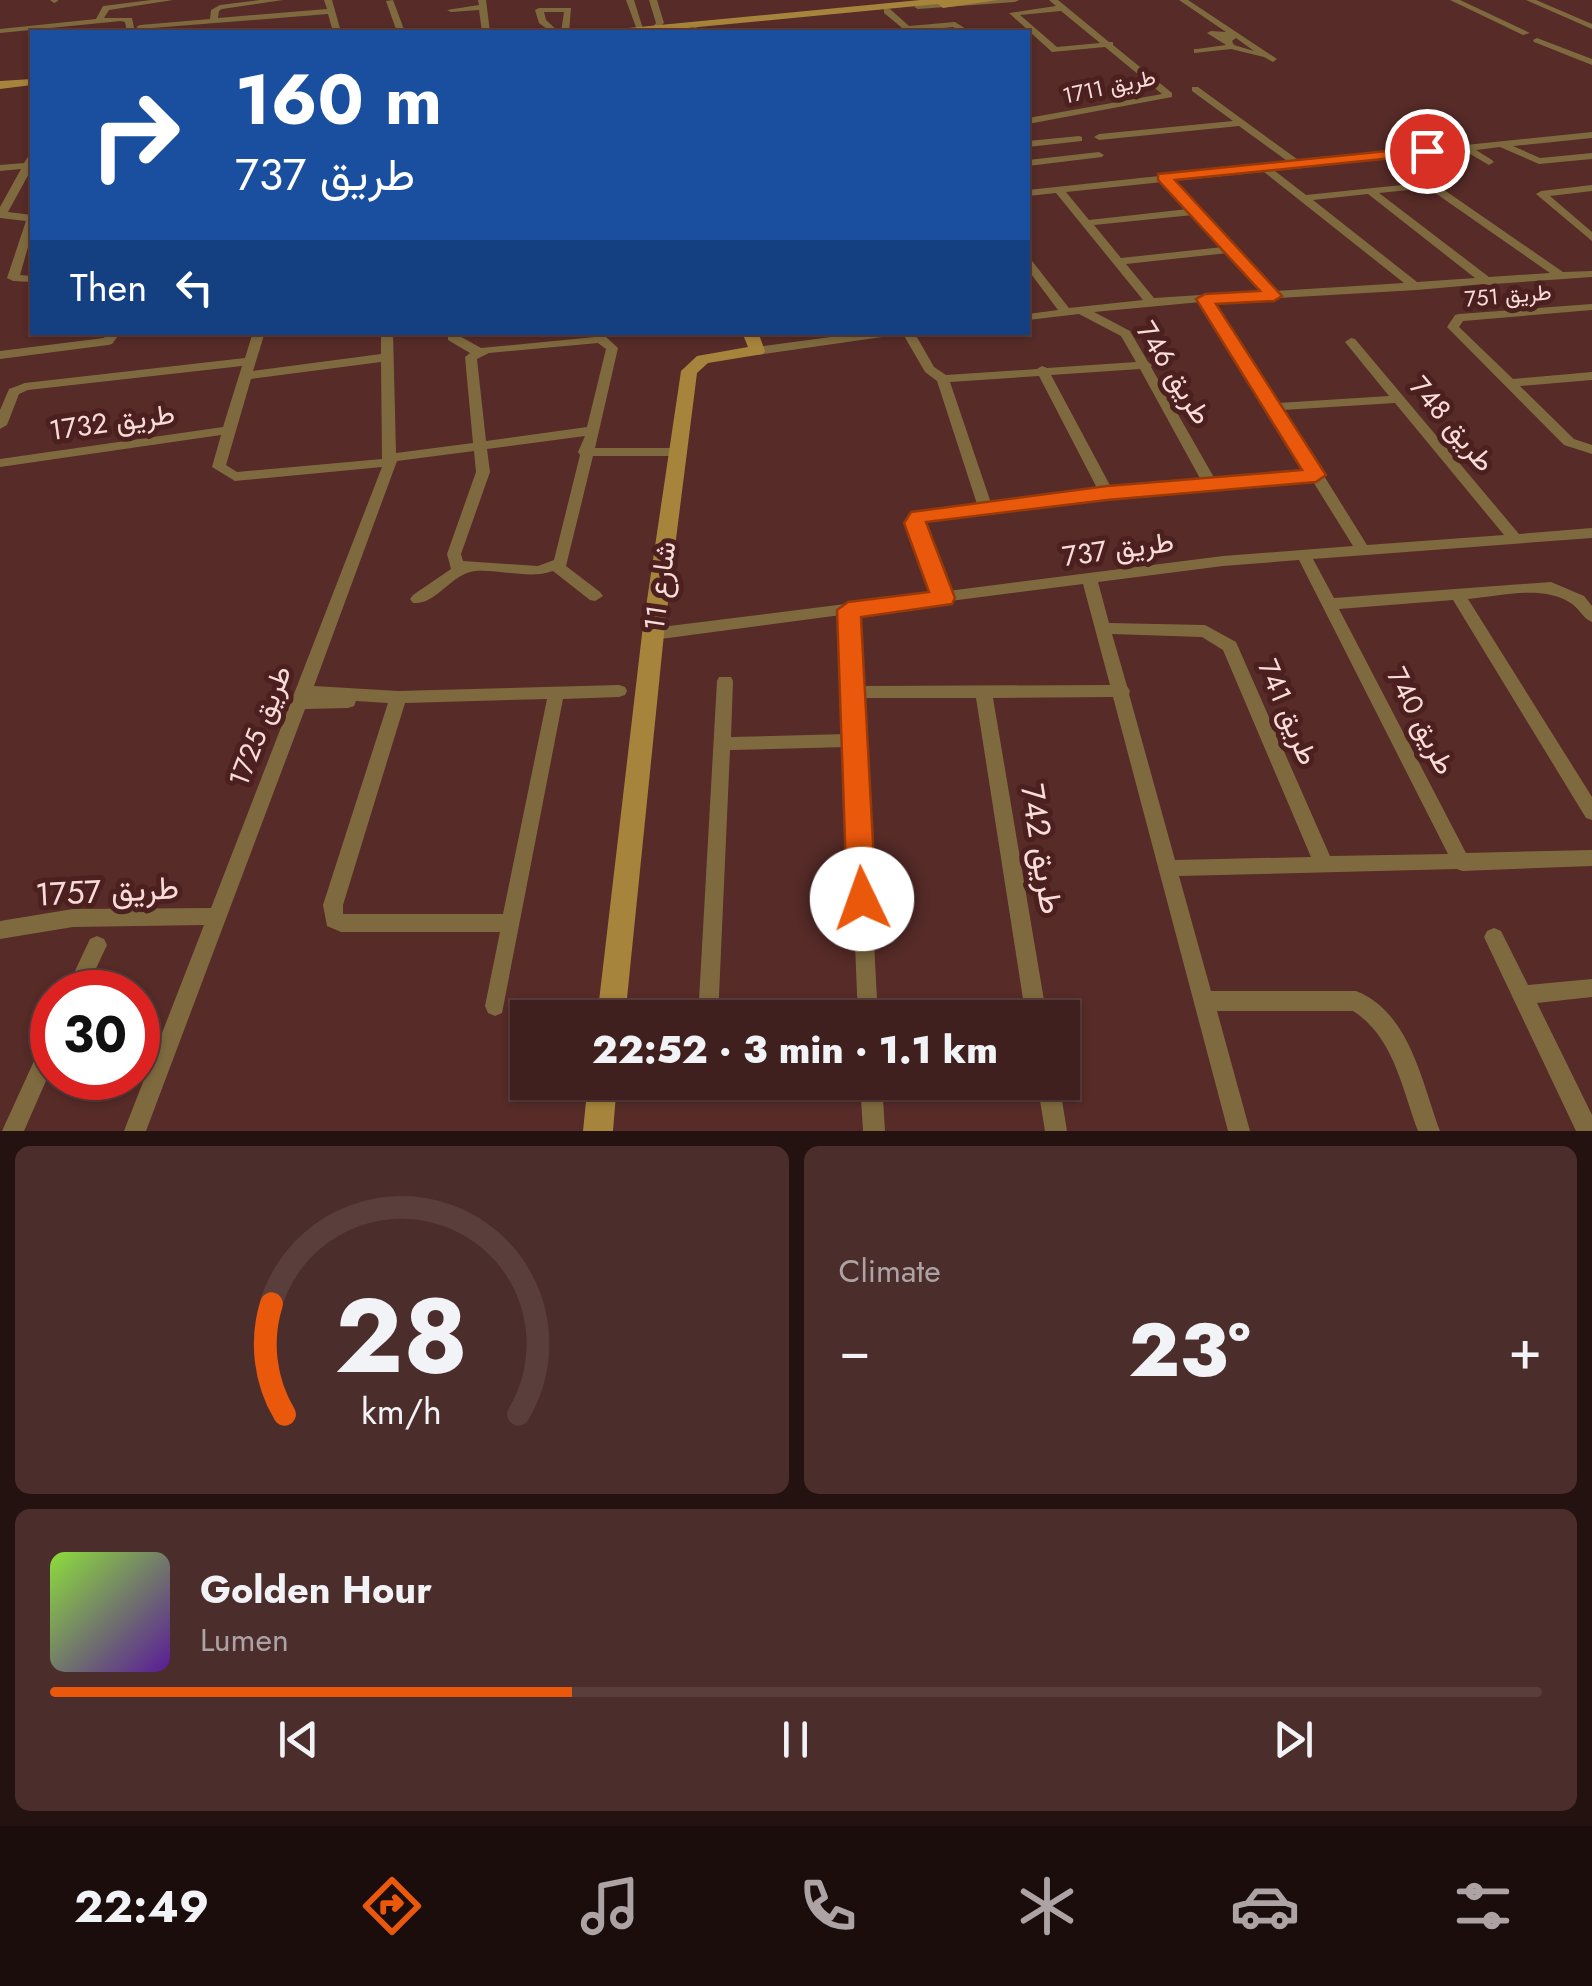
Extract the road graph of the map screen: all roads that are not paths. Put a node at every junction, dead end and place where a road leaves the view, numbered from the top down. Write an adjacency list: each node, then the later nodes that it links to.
1 (169, 0): 22 (street)
2 (279, 0): 14 (street)
3 (328, 0): 20 (street)
4 (390, 0): 32 (street)
5 (630, 0): 36 (street)
6 (653, 0): 25 (street)
7 (952, 0): 16 (street)
8 (992, 0): 17 (street)
9 (1015, 0): 17 (street)
10 (1053, 0): 18 (street, طريق 1711)
11 (1183, 0): 41 (street)
12 (1454, 0): 40 (street)
13 (1530, 0): 24 (street)
14 (254, 1): 23 (street)
15 (482, 4): 19 (street); 33 (street)
16 (890, 7): 17 (street); 37 (street); 37 (street); 38 (street)
17 (918, 8)
18 (1063, 8): 43 (street, طريق 1711); 43 (street)
19 (450, 10)
20 (333, 11): 21 (street); 31 (street)
21 (242, 19): 23 (street); 29 (street); 30 (street)
22 (99, 21): 27 (street); 28 (street)
23 (214, 21): 28 (street)
24 (1592, 26)
25 (659, 27): 36 (street); 37 (street)
26 (949, 28): 38 (street)
27 (51, 29): 39 (street)
28 (136, 30)
29 (235, 30)
30 (245, 30)
31 (337, 30)
32 (400, 30)
33 (486, 30)
34 (553, 30): 35 (street)
35 (564, 30)
36 (640, 30)
37 (702, 30)
38 (909, 30)
39 (0, 31)
40 (1526, 33)
41 (1232, 39): 44 (street); 45 (street)
42 (1536, 40): 46 (street)
43 (1110, 44): 50 (street, طريق 1711)
44 (1196, 51)
45 (1270, 57)
46 (1592, 62)
47 (30, 84): 48 (street)
48 (0, 87)
49 (1195, 89): 52 (street)
50 (1101, 110): 51 (street, طريق 1711); 53 (street)
51 (1030, 121)
52 (1240, 122): 53 (street); 67 (street)
53 (1128, 133): 55 (street)
54 (1592, 135): 58 (street)
55 (1099, 137)
56 (1079, 139): 57 (street)
57 (1030, 144)
58 (1501, 144): 59 (street); 62 (street)
59 (1466, 148): 60 (street); 64 (street)
60 (1387, 155): 67 (street); 71 (street)
61 (1099, 156): 65 (street)
62 (1592, 156)
63 (30, 162): 68 (street)
64 (1488, 162)
65 (1030, 163)
66 (30, 164): 78 (street)
67 (1296, 164): 69 (street)
68 (0, 168)
69 (1266, 168): 70 (street); 76 (street)
70 (1164, 177): 72 (street); 77 (street)
71 (1430, 185): 74 (street); 86 (street)
72 (1058, 188): 75 (street); 79 (street)
73 (1592, 188): 81 (street)
74 (1370, 191): 76 (street); 88 (street)
75 (1030, 193)
76 (1303, 198): 89 (street)
77 (1197, 211): 79 (street); 82 (street)
78 (30, 218)
79 (1086, 223): 83 (street)
80 (30, 224): 87 (street)
81 (1592, 238)
82 (1232, 250): 83 (street); 90 (street)
83 (1117, 262): 92 (street)
84 (1030, 265): 94 (street)
85 (1592, 274): 86 (street)
86 (1561, 276): 88 (street)
87 (30, 279)
88 (1489, 282): 89 (street)
89 (1417, 287): 90 (street)
90 (1274, 296): 91 (street)
91 (1205, 299): 92 (street); 116 (street)
92 (1150, 302): 94 (street)
93 (1592, 307): 114 (street, طريق 751)
94 (1072, 310): 95 (street); 109 (street, طريق 746)
95 (1030, 316)
96 (113, 335): 107 (street)
97 (259, 335): 110 (street)
98 (387, 335): 108 (street, طريق 1725)
99 (620, 335): 103 (street)
100 (856, 335): 104 (street, شارع 11)
101 (910, 335): 113 (street)
102 (452, 338): 106 (street)
103 (608, 340): 106 (street); 119 (street)
104 (754, 342): 123 (street, شارع 11)
105 (1351, 342): 115 (street, طريق 748)
106 (478, 352): 120 (street)
107 (0, 354)
108 (388, 357): 110 (street); 124 (street, طريق 1725)
109 (1146, 365): 111 (street); 127 (street, طريق 746)
110 (249, 368): 117 (street, طريق 1732); 118 (street)
111 (1042, 370): 113 (street); 128 (street)
112 (1592, 376): 114 (street)
113 (943, 378): 129 (street)
114 (1510, 383): 121 (street, طريق 751)
115 (1398, 399): 116 (street); 131 (street, طريق 748)
116 (1274, 407): 126 (street)
117 (0, 425)
118 (230, 430): 124 (street); 125 (street, طريق 1732)
119 (589, 431): 120 (street); 122 (street)
120 (480, 446): 124 (street); 135 (street)
121 (1592, 450)
122 (585, 452): 123 (street); 134 (street)
123 (678, 452): 145 (street, شارع 11)
124 (392, 460): 152 (street, طريق 1725)
125 (0, 463)
126 (1316, 475): 127 (street); 132 (street)
127 (1210, 483): 128 (street)
128 (1107, 493): 129 (street)
129 (984, 507): 139 (street)
130 (1592, 533): 131 (street, طريق 737)
131 (1514, 538): 132 (street, طريق 737)
132 (1362, 549): 133 (street, طريق 737)
133 (1303, 554): 136 (street, طريق 737); 141 (street, طريق 740)
134 (557, 567): 135 (street); 138 (street)
135 (462, 569): 140 (street)
136 (1089, 578): 139 (street, طريق 737); 144 (street)
137 (1457, 594): 141 (street); 143 (street); 156 (street)
138 (594, 596)
139 (943, 598): 142 (street, طريق 737)
140 (418, 599)
141 (1331, 604): 158 (street, طريق 740)
142 (848, 610): 145 (street, طريق 737); 150 (street)
143 (1592, 617)
144 (1105, 628): 149 (street); 159 (street, طريق 741)
145 (653, 634): 169 (street, شارع 11)
146 (725, 681): 155 (street)
147 (983, 690): 149 (street); 150 (street); 172 (street, طريق 742)
148 (619, 691): 151 (street)
149 (1122, 691): 160 (street)
150 (851, 692): 154 (street)
151 (556, 694): 153 (street); 162 (street)
152 (299, 697): 153 (street); 161 (street, طريق 1725)
153 (398, 697): 162 (street)
154 (853, 740): 155 (street); 171 (street)
155 (722, 744): 170 (street)
156 (1592, 812)
157 (1592, 858): 158 (street)
158 (1462, 863): 159 (street)
159 (1324, 865): 160 (street)
160 (1170, 868): 173 (street)
161 (218, 916): 163 (street, طريق 1757); 180 (street, طريق 1725)
162 (511, 923): 174 (street)
163 (0, 930)
164 (1494, 936): 168 (street)
165 (96, 945): 166 (street)
166 (85, 970)
167 (1592, 988): 168 (street)
168 (1522, 995): 186 (street)
169 (612, 1000)
170 (709, 1000)
171 (867, 1000)
172 (1034, 1000)
173 (1206, 1001): 184 (street); 185 (street)
174 (495, 1006)
175 (30, 1094): 179 (street)
176 (602, 1100): 181 (street)
177 (872, 1100): 182 (street)
178 (1051, 1100): 183 (street)
179 (14, 1131)
180 (135, 1131)
181 (598, 1131)
182 (874, 1131)
183 (1056, 1131)
184 (1239, 1131)
185 (1429, 1131)
186 (1588, 1131)

